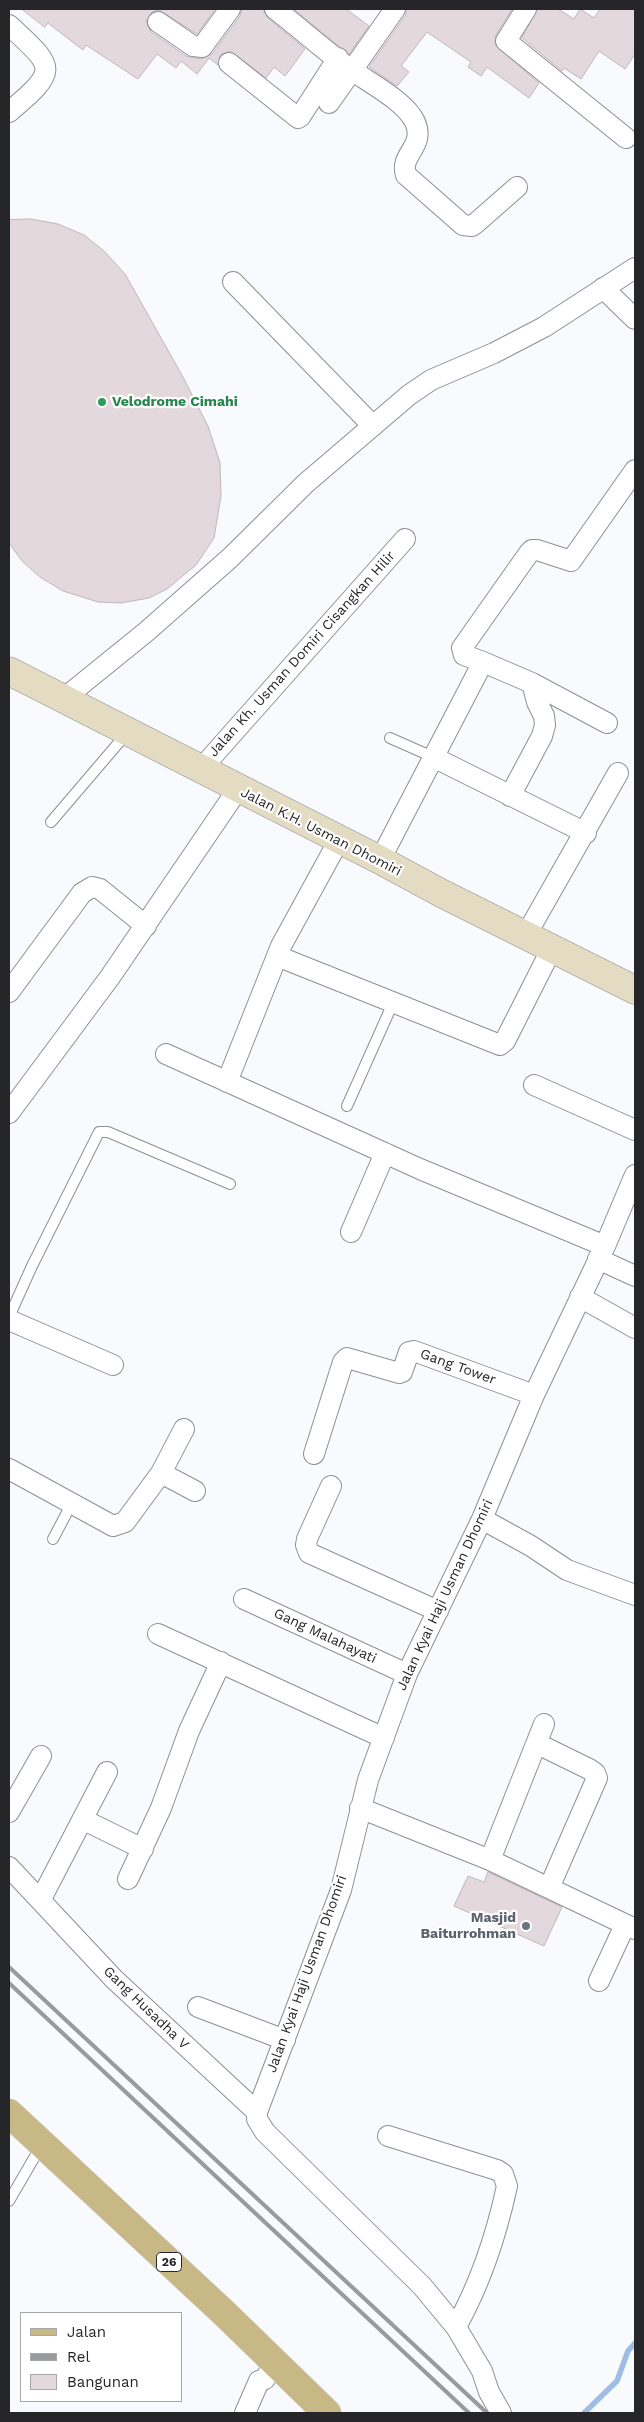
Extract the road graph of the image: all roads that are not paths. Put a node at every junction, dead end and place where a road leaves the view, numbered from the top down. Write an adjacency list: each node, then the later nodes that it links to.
1 (230, 9): 5 (street)
2 (275, 9): 8 (street)
3 (394, 9): 8 (street)
4 (525, 9): 11 (street)
5 (158, 22)
6 (9, 24): 10 (street)
7 (229, 63): 8 (street)
8 (345, 64): 9 (street); 12 (street)
9 (329, 103)
10 (9, 112)
11 (626, 138)
12 (517, 187)
13 (635, 268): 15 (street)
14 (234, 282): 17 (street)
15 (603, 288): 16 (street); 17 (street)
16 (635, 318)
17 (373, 426): 23 (street)
18 (635, 470): 20 (street)
19 (405, 539): 28 (street, Jalan Kh. Usman Domiri Cisangkan Hilir)
20 (483, 662): 22 (street); 27 (street)
21 (9, 671): 23 (main road, Jalan K.H. Usman Dhomiri)
22 (532, 683): 24 (street); 31 (street)
23 (62, 700): 25 (main road, Jalan K.H. Usman Dhomiri)
24 (607, 723)
25 (128, 732): 28 (main road, Jalan K.H. Usman Dhomiri); 32 (lane)
26 (390, 738): 27 (lane)
27 (433, 756): 31 (street); 35 (street)
28 (200, 770): 30 (main road, Jalan K.H. Usman Dhomiri)
29 (618, 773): 33 (street)
30 (238, 789): 34 (main road, Jalan K.H. Usman Dhomiri); 36 (street)
31 (510, 796): 33 (street)
32 (51, 822)
33 (586, 833): 37 (street)
34 (339, 840): 35 (main road, Jalan K.H. Usman Dhomiri); 39 (street)
35 (380, 860): 37 (main road, Jalan K.H. Usman Dhomiri)
36 (146, 926): 41 (street); 47 (street)
37 (526, 935): 38 (main road, Jalan K.H. Usman Dhomiri)
38 (552, 948): 40 (main road, Jalan K.H. Usman Dhomiri); 42 (street)
39 (277, 956): 42 (street); 44 (street)
40 (635, 990)
41 (9, 992)
42 (393, 1003): 46 (lane)
43 (166, 1054): 44 (street)
44 (227, 1082): 49 (street)
45 (534, 1085): 48 (street)
46 (346, 1106)
47 (9, 1113)
48 (635, 1130)
49 (384, 1153): 52 (street); 53 (street)
50 (634, 1183): 53 (street, Jalan Kyai Haji Usman Dhomiri)
51 (230, 1184): 56 (lane)
52 (351, 1232)
53 (602, 1252): 54 (street); 55 (street, Jalan Kyai Haji Usman Dhomiri)
54 (635, 1276)
55 (580, 1297): 57 (street); 59 (street, Jalan Kyai Haji Usman Dhomiri)
56 (9, 1318): 58 (street)
57 (635, 1328)
58 (113, 1365)
59 (534, 1395): 61 (street, Gang Tower); 67 (street, Jalan Kyai Haji Usman Dhomiri)
60 (184, 1430): 63 (street)
61 (314, 1454)
62 (9, 1469): 66 (street)
63 (161, 1473): 65 (street); 66 (street)
64 (331, 1486): 71 (street)
65 (195, 1491)
66 (72, 1503): 68 (lane)
67 (482, 1519): 69 (street); 71 (street, Jalan Kyai Haji Usman Dhomiri)
68 (53, 1539)
69 (635, 1595)
70 (244, 1599): 74 (street, Gang Malahayati)
71 (438, 1611): 74 (street, Jalan Kyai Haji Usman Dhomiri)
72 (158, 1634): 73 (street)
73 (221, 1662): 76 (street); 83 (street)
74 (407, 1674): 76 (street, Jalan Kyai Haji Usman Dhomiri)
75 (544, 1724): 77 (street)
76 (384, 1738): 80 (street, Jalan Kyai Haji Usman Dhomiri)
77 (538, 1744): 84 (street); 87 (street)
78 (41, 1756): 81 (street)
79 (107, 1772): 82 (street)
80 (360, 1808): 84 (street); 92 (street, Jalan Kyai Haji Usman Dhomiri)
81 (9, 1812)
82 (84, 1820): 83 (street); 88 (street)
83 (143, 1849): 86 (street)
84 (490, 1860): 87 (street)
85 (9, 1867): 88 (street, Gang Husadha V)
86 (128, 1879)
87 (549, 1888): 89 (street)
88 (41, 1899): 93 (street, Gang Husadha V)
89 (630, 1927): 90 (street)
90 (599, 1981)
91 (198, 2007): 92 (street)
92 (285, 2040): 93 (street, Jalan Kyai Haji Usman Dhomiri)
93 (257, 2112): 98 (street)
94 (9, 2113): 96 (main road, 26)
95 (388, 2136): 98 (street)
96 (42, 2144): 97 (lane); 99 (main road, 26)
97 (9, 2201)
98 (456, 2327): 100 (street)
99 (275, 2362): 101 (street); 102 (main road, 26)
100 (500, 2412)
101 (245, 2413)
102 (328, 2413)

